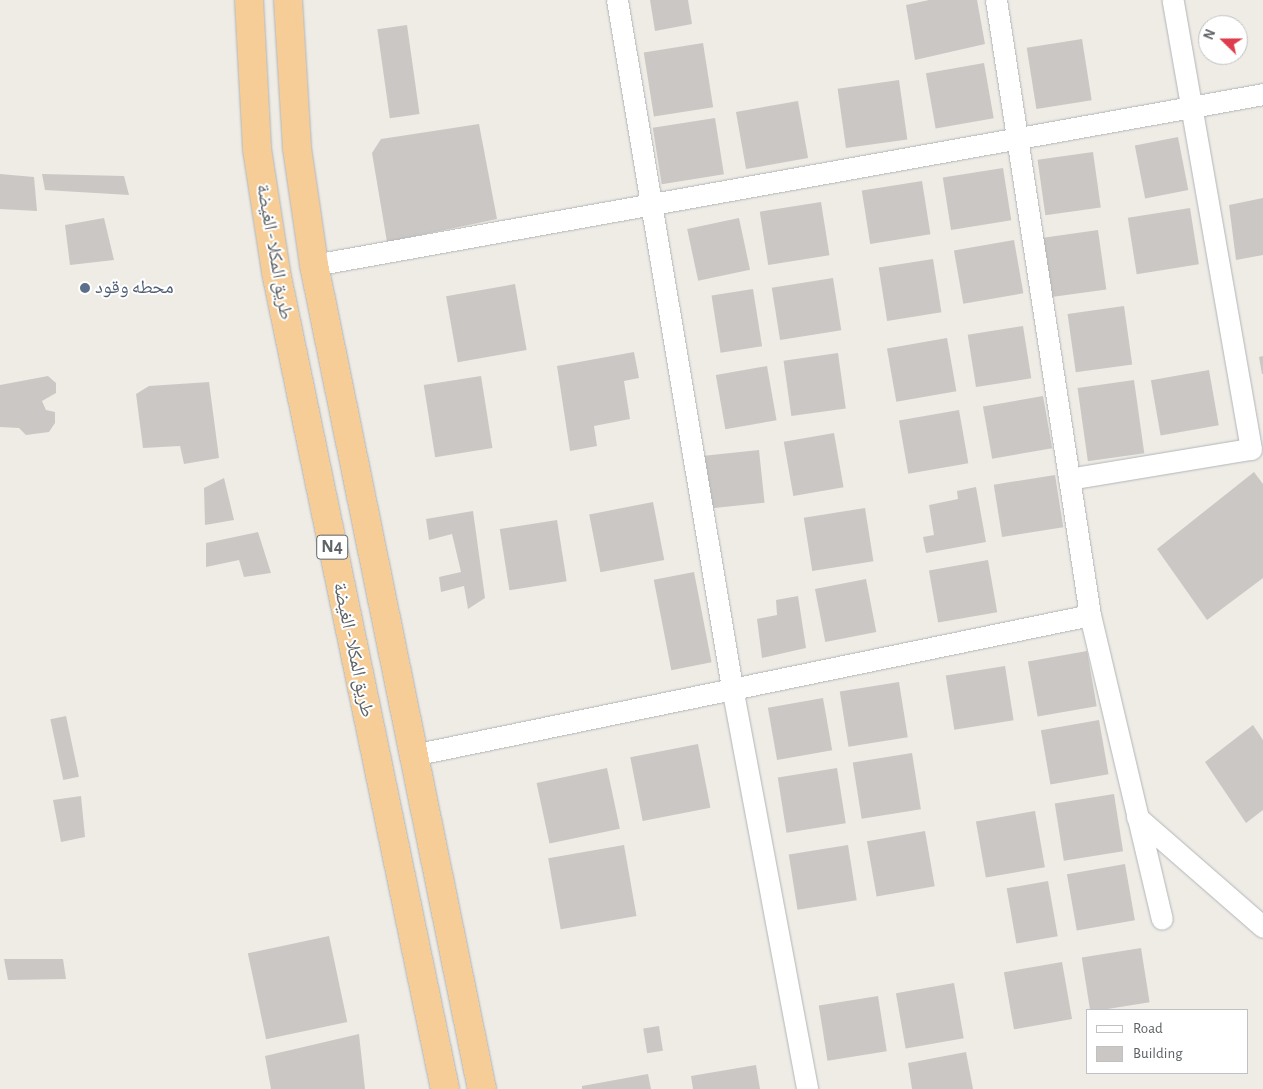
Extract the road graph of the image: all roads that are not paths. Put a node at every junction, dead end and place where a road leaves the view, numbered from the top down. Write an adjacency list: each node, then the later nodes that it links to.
1 (249, 0): 11 (highway, طريق المكلا - الغيضة / N4)
2 (288, 0): 10 (highway, طريق المكلا - الغيضة / N4)
3 (617, 0): 9 (street)
4 (996, 0): 8 (street)
5 (1173, 0): 7 (street)
6 (1263, 94): 7 (street)
7 (1190, 107): 8 (street); 12 (street)
8 (1019, 138): 9 (street); 12 (street)
9 (651, 206): 10 (street); 14 (street)
10 (314, 265): 11 (highway); 15 (highway, طريق المكلا - الغيضة / N4)
11 (276, 272): 19 (highway, طريق المكلا - الغيضة / N4)
12 (1070, 479): 13 (street)
13 (1090, 615): 14 (street); 16 (street)
14 (732, 687): 15 (street); 21 (street)
15 (413, 755): 20 (highway, طريق المكلا - الغيضة / N4)
16 (1137, 817): 17 (street); 18 (street)
17 (1162, 919)
18 (1263, 927)
19 (445, 1089)
20 (482, 1089)
21 (807, 1089)

